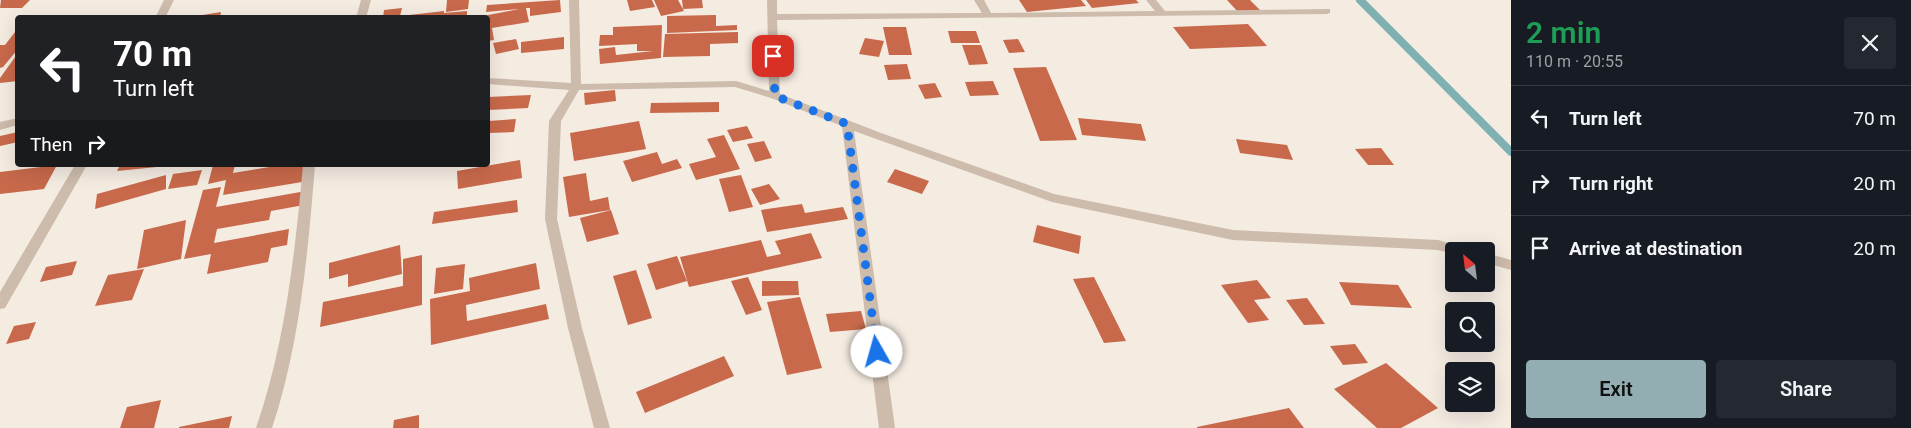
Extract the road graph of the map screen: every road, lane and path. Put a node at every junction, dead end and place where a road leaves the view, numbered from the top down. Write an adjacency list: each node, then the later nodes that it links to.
1 (168, 0): 9 (street)
2 (366, 0): 10 (street)
3 (574, 0): 14 (street)
4 (772, 0): 12 (street)
5 (979, 0): 11 (street)
6 (1151, 0): 8 (street)
7 (1328, 12): 8 (street)
8 (1163, 14): 11 (street)
9 (161, 15)
10 (362, 15)
11 (988, 16): 12 (street)
12 (772, 17): 15 (street)
13 (490, 81): 14 (street)
14 (576, 87): 15 (street); 26 (street)
15 (775, 96): 17 (street)
16 (15, 122): 18 (street)
17 (847, 124): 21 (street); 27 (street)
18 (0, 126)
19 (80, 167): 24 (street)
20 (309, 167): 25 (street)
21 (1445, 248)
22 (1495, 261): 23 (street)
23 (1511, 265)
24 (0, 304)
25 (264, 428)
26 (602, 428)
27 (887, 428)

